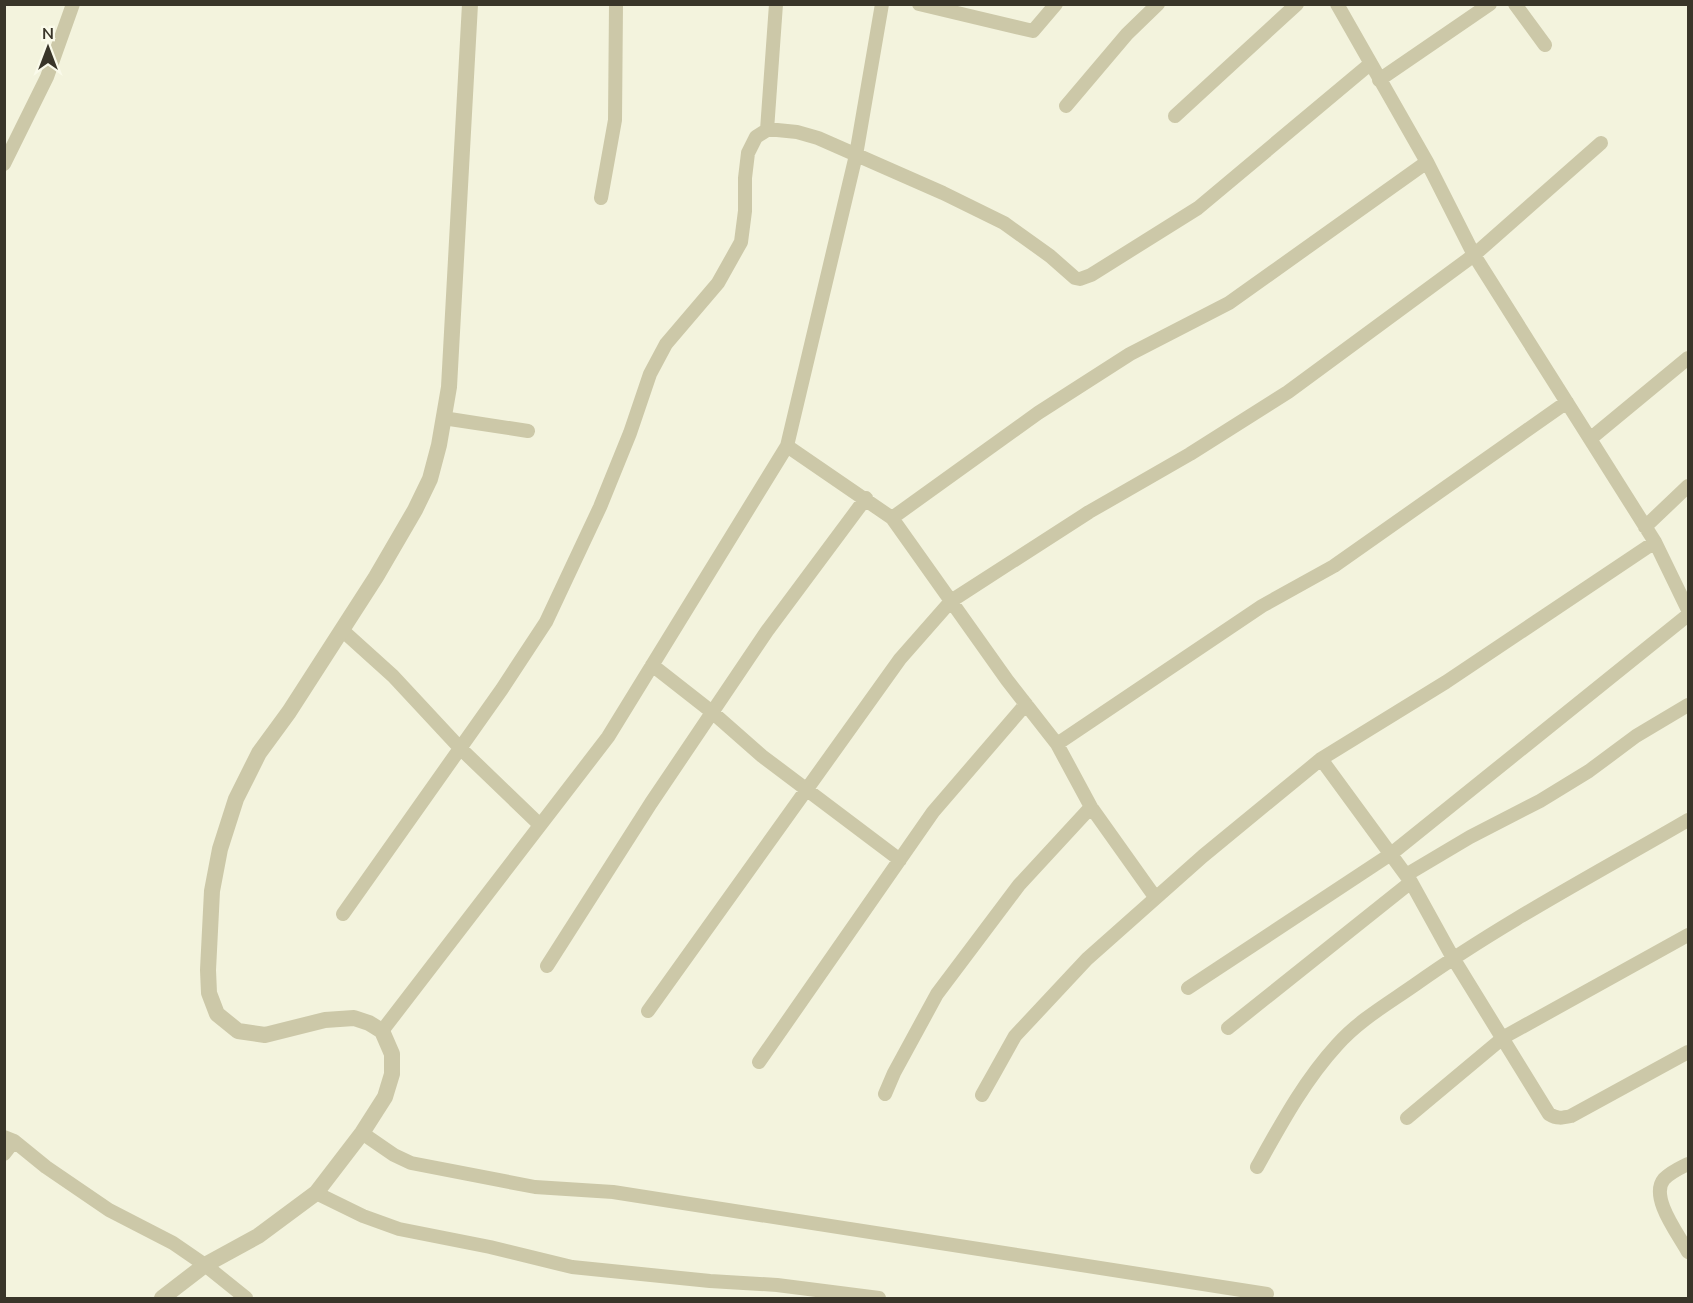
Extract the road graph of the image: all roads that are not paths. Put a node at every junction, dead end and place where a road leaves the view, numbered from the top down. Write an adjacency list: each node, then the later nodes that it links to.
1 (73, 4): 22 (street)
2 (470, 4): 27 (street)
3 (616, 4): 23 (street)
4 (776, 4): 18 (street)
5 (882, 4): 20 (street)
6 (919, 4): 7 (street)
7 (1056, 4)
8 (1158, 4): 16 (street)
9 (1297, 4): 17 (street)
10 (1337, 4): 14 (street)
11 (1490, 4): 15 (street)
12 (1515, 4): 13 (street)
13 (1545, 45)
14 (1370, 64): 15 (street); 20 (street)
15 (1379, 80): 21 (street)
16 (1066, 106)
17 (1174, 116)
18 (767, 130): 20 (street); 45 (street)
19 (1601, 143): 24 (street)
20 (856, 155): 30 (street)
21 (1427, 162): 24 (street); 33 (street)
22 (4, 164)
23 (602, 198)
24 (1474, 255): 26 (street); 36 (street)
25 (1689, 358): 29 (street)
26 (1567, 402): 29 (street); 44 (street)
27 (443, 418): 28 (street); 39 (street)
28 (528, 431)
29 (1590, 439): 34 (street)
30 (788, 446): 32 (street); 40 (street)
31 (1689, 486): 34 (street)
32 (866, 498): 33 (street); 43 (street)
33 (892, 518): 36 (street)
34 (1645, 527): 35 (street)
35 (1655, 542): 37 (street); 46 (street)
36 (951, 601): 41 (street); 47 (street)
37 (1689, 609)
38 (1689, 615): 51 (street)
39 (342, 630): 45 (street); 62 (street)
40 (652, 665): 43 (street); 50 (street)
41 (1026, 704): 44 (street); 52 (street)
42 (1689, 705): 53 (street)
43 (712, 712): 47 (street); 58 (street)
44 (1057, 744): 48 (street)
45 (460, 748): 50 (street); 55 (street)
46 (1321, 759): 51 (street); 54 (street)
47 (806, 790): 52 (street); 60 (street)
48 (1091, 807): 54 (street); 66 (street)
49 (1689, 820): 57 (street)
50 (540, 825): 62 (street)
51 (1390, 854): 53 (street); 59 (street)
52 (900, 860): 65 (street)
53 (1408, 878): 57 (street); 61 (street)
54 (1155, 897): 67 (street)
55 (343, 914)
56 (1689, 935): 63 (street)
57 (1453, 958): 63 (street); 73 (street)
58 (547, 966)
59 (1188, 988)
60 (648, 1011)
61 (1228, 1028)
62 (382, 1031): 69 (street)
63 (1504, 1037): 64 (street); 68 (street)
64 (1689, 1052)
65 (759, 1062)
66 (885, 1094)
67 (981, 1095)
68 (1407, 1118)
69 (362, 1133): 74 (street); 77 (street)
70 (9, 1139): 71 (street); 76 (street)
71 (4, 1154)
72 (1689, 1164): 75 (street)
73 (1257, 1167)
74 (316, 1193): 76 (street); 80 (street)
75 (1689, 1252)
76 (205, 1265): 78 (street); 79 (street)
77 (1267, 1294)
78 (162, 1299)
79 (246, 1299)
80 (879, 1299)

